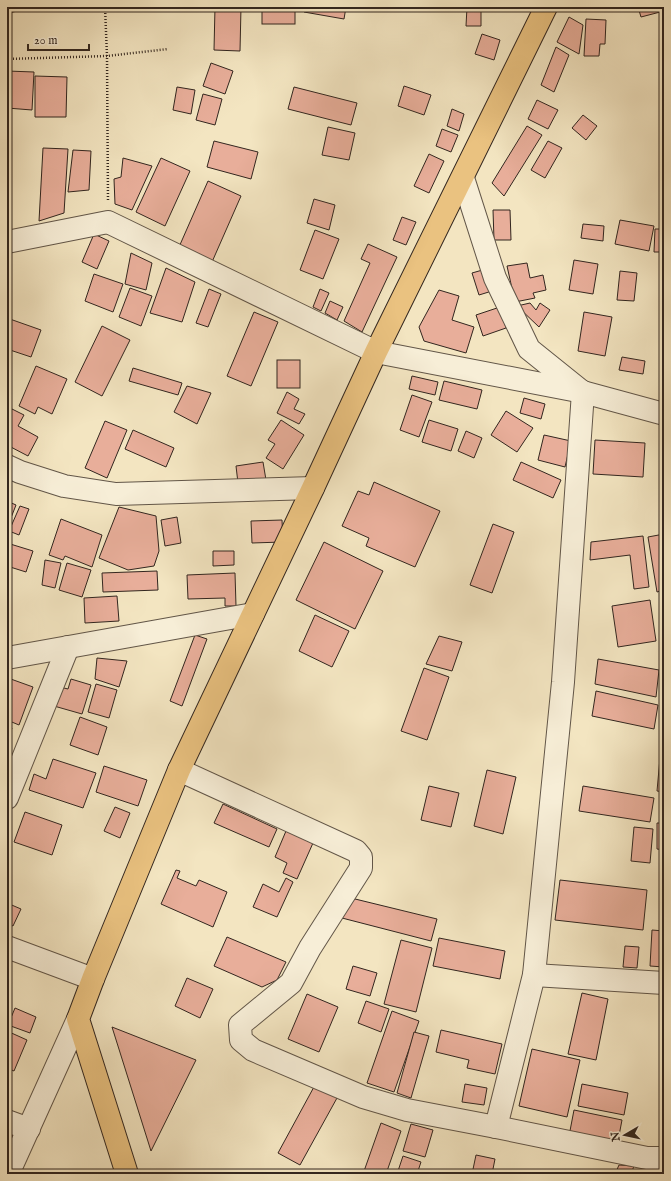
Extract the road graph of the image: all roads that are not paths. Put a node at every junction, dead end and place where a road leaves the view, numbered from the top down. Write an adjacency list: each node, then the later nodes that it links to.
1 (546, 7): 2 (main road)
2 (463, 178): 4 (main road); 5 (street)
3 (7, 242): 4 (street)
4 (376, 352): 5 (street); 8 (main road)
5 (583, 392): 6 (street); 15 (street)
6 (664, 414)
7 (7, 466): 8 (street)
8 (313, 488): 9 (main road)
9 (253, 614): 10 (street); 12 (main road)
10 (68, 647): 11 (street); 13 (street)
11 (7, 658)
12 (179, 770): 16 (main road); 20 (street)
13 (7, 798)
14 (7, 948): 16 (street)
15 (534, 975): 17 (street); 20 (street)
16 (93, 979): 18 (main road)
17 (664, 983)
18 (78, 1018): 21 (street); 24 (main road)
19 (7, 1121): 21 (street)
20 (496, 1127): 22 (street)
21 (29, 1129): 23 (street)
22 (650, 1163)
23 (8, 1174)
24 (127, 1174)

